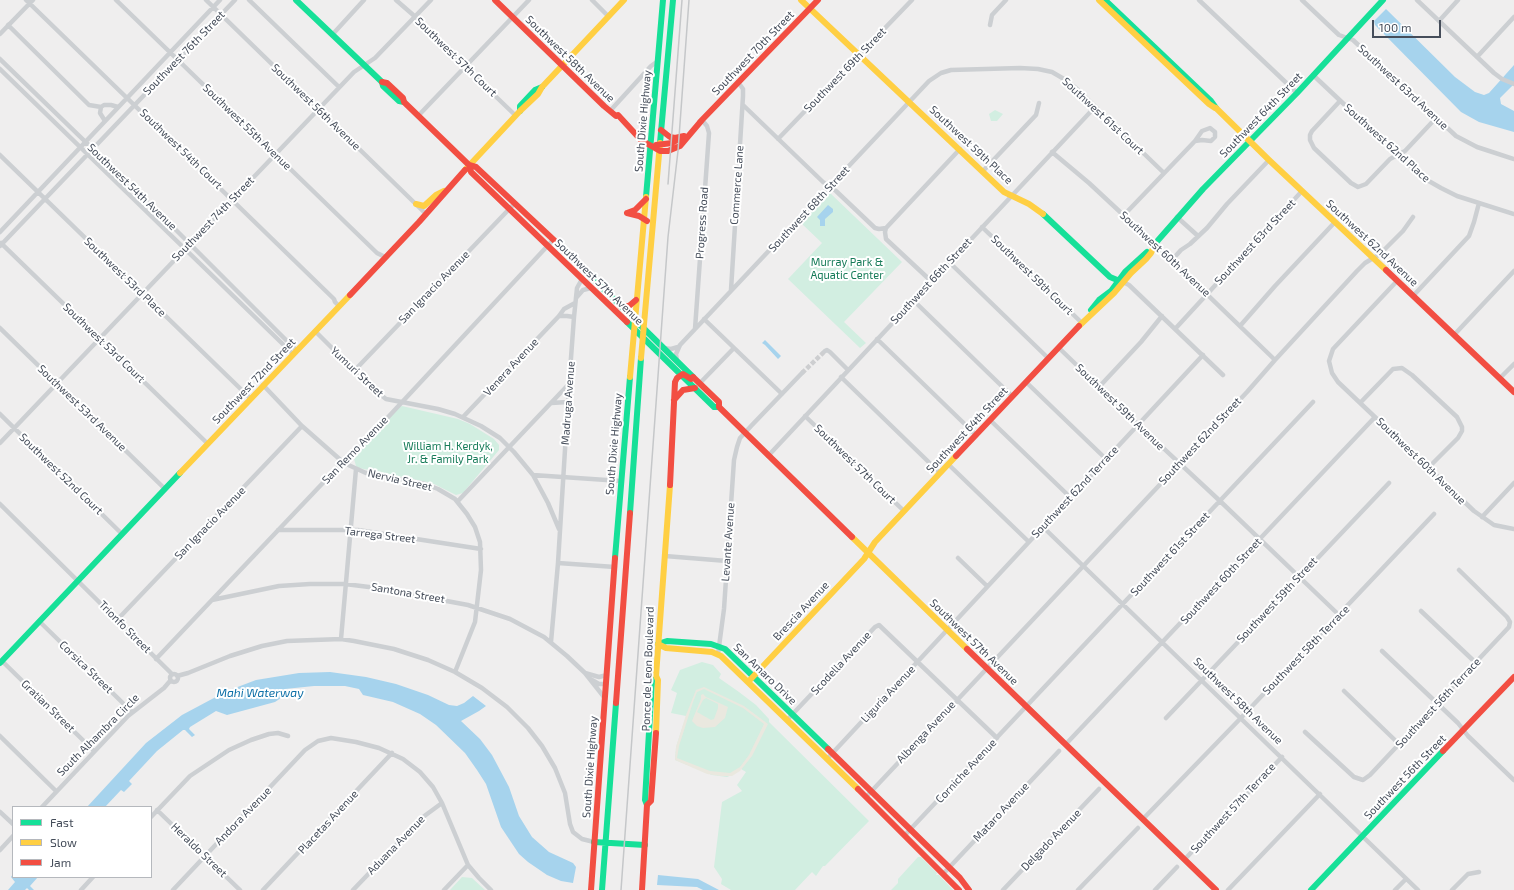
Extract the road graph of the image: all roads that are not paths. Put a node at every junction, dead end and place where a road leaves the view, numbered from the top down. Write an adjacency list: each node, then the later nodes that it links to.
1 (116, 0): 41 (street, Southwest 55th Avenue)
2 (206, 0): 28 (street, Southwest 56th Avenue)
3 (220, 0): 28 (street, Southwest 76th Street)
4 (235, 0): 30 (street, Southwest 76th Street)
5 (249, 0): 57 (street)
6 (296, 0): 39 (main road, Southwest 57th Avenue)
7 (364, 0): 39 (street)
8 (396, 0): 32 (street, Southwest 57th Court)
9 (431, 0): 32 (street, Southwest 74th Street)
10 (495, 0): 33 (main road, Southwest 58th Avenue)
11 (529, 0): 33 (street)
12 (592, 0): 31 (street)
13 (624, 0): 31 (main road, Southwest 72nd Street)
14 (663, 0): 46 (main road, South Dixie Highway)
15 (673, 0): 76 (main road, South Dixie Highway)
16 (801, 0): 29 (main road, Southwest 59th Place)
17 (818, 0): 29 (main road, Southwest 70th Street)
18 (912, 0): 42 (street, Southwest 69th Street)
19 (1006, 0): 37 (street)
20 (1099, 0): 69 (main road, Southwest 62nd Avenue)
21 (1105, 0): 69 (main road, Southwest 62nd Avenue)
22 (1199, 0): 58 (street)
23 (1302, 0): 40 (street, Southwest 63rd Avenue)
24 (1383, 0): 40 (main road, Southwest 64th Street)
25 (1417, 0): 35 (street)
26 (1458, 0): 35 (street)
27 (30, 1): 36 (street); 59 (street, Southwest 54th Court)
28 (213, 7): 30 (street, Southwest 56th Avenue); 41 (street, Southwest 76th Street)
29 (810, 8): 42 (main road, Southwest 59th Place); 55 (main road, Southwest 70th Street)
30 (221, 15): 45 (street, Southwest 76th Street); 68 (street, Southwest 56th Avenue)
31 (608, 16): 47 (main road, Southwest 72nd Street)
32 (414, 17): 48 (street, Southwest 74th Street); 49 (street, Southwest 57th Court)
33 (512, 17): 47 (main road, Southwest 58th Avenue); 49 (street)
34 (1514, 17): 43 (street)
35 (1439, 21): 43 (street)
36 (8, 25): 38 (street); 65 (street)
37 (990, 26)
38 (0, 34)
39 (332, 35): 48 (main road, Southwest 57th Avenue)
40 (1348, 38): 52 (main road, Southwest 64th Street); 73 (street, Southwest 63rd Avenue)
41 (170, 52): 45 (street, Southwest 55th Avenue); 59 (street, Southwest 76th Street)
42 (860, 55): 61 (main road, Southwest 59th Place); 78 (street, Southwest 69th Street)
43 (1477, 57): 56 (street)
44 (0, 59): 81 (street, Southwest 54th Avenue)
45 (178, 60): 63 (street, Southwest 76th Street); 89 (street, Southwest 55th Avenue)
46 (658, 61): 53 (street); 54 (main road, South Dixie Highway)
47 (562, 65): 70 (main road, Southwest 58th Avenue); 71 (main road, Southwest 72nd Street)
48 (365, 66): 57 (street, Southwest 74th Street); 72 (main road, Southwest 57th Avenue)
49 (465, 67): 71 (street, Southwest 57th Court); 72 (street)
50 (0, 69): 83 (street, Southwest 54th Avenue)
51 (941, 73): 61 (street, Southwest 68th Street); 67 (street, Southwest 61st Court)
52 (1313, 75): 58 (main road, Southwest 64th Street); 60 (street, Southwest 62nd Place)
53 (643, 76): 54 (street); 70 (street)
54 (656, 77): 82 (main road, South Dixie Highway)
55 (738, 82): 64 (street, Commerce Lane); 75 (main road, Southwest 70th Street)
56 (1514, 84)
57 (339, 87): 68 (street, Southwest 74th Street)
58 (1297, 92): 80 (main road, Southwest 64th Street)
59 (127, 98): 63 (street, Southwest 54th Court); 66 (street, Southwest 76th Street)
60 (1340, 101): 91 (street, Southwest 62nd Place); 91 (street)
61 (910, 102): 86 (main road, Southwest 59th Place); 97 (street, Southwest 68th Street)
62 (1039, 103): 95 (street)
63 (135, 105): 85 (street, Southwest 76th Street); 103 (street, Southwest 54th Court)
64 (743, 105): 78 (street); 140 (street, Commerce Lane)
65 (101, 107): 66 (street); 74 (street)
66 (118, 107): 74 (street, Southwest 76th Street)
67 (1095, 107): 87 (street, Southwest 66th Street); 96 (street, Southwest 61st Court)
68 (318, 108): 89 (street, Southwest 74th Street); 106 (street, Southwest 56th Avenue)
69 (1217, 109): 80 (main road, Southwest 62nd Avenue)
70 (610, 111): 82 (main road, Southwest 58th Avenue)
71 (517, 113): 94 (main road, Southwest 72nd Street)
72 (418, 116): 94 (main road, Southwest 57th Avenue)
73 (1436, 118): 91 (street); 92 (street, Southwest 63rd Avenue)
74 (105, 120): 81 (street, Southwest 76th Street)
75 (702, 120): 77 (main road, Southwest 70th Street); 84 (main road, Southwest 70th Street); 157 (street, Progress Road)
76 (661, 130): 77 (main road); 84 (main road, South Dixie Highway)
77 (684, 136): 84 (main road, Southwest 70th Street)
78 (778, 139): 97 (street)
79 (1195, 141): 96 (street)
80 (1250, 141): 93 (main road, Southwest 62nd Avenue); 112 (main road, Southwest 64th Street)
81 (85, 142): 83 (street, Southwest 76th Street); 85 (street, Southwest 54th Avenue)
82 (650, 146): 84 (main road); 104 (main road, South Dixie Highway)
83 (80, 147): 88 (street, Southwest 54th Avenue); 100 (street, Southwest 76th Street)
84 (660, 148): 121 (main road, South Dixie Highway)
85 (93, 149): 88 (street, Southwest 76th Street); 124 (street, Southwest 54th Avenue)
86 (960, 149): 95 (main road, Southwest 59th Place); 117 (street)
87 (1052, 152): 101 (street, Southwest 66th Street); 111 (street, Southwest 60th Avenue)
88 (88, 154): 102 (street, Southwest 76th Street); 127 (street, Southwest 54th Avenue)
89 (275, 154): 103 (street, Southwest 74th Street); 129 (street, Southwest 55th Avenue)
90 (0, 155): 100 (street, Southwest 53rd Place)
91 (1398, 155): 105 (street, Southwest 62nd Place)
92 (1514, 159)
93 (1269, 160): 99 (main road, Southwest 62nd Avenue); 120 (street)
94 (469, 165): 98 (main road, Southwest 72nd Street); 107 (main road, Southwest 57th Avenue)
95 (983, 171): 101 (main road, Southwest 59th Place)
96 (1164, 173): 111 (street)
97 (830, 187): 117 (street); 140 (street, Southwest 68th Street)
98 (446, 191): 106 (main road); 109 (main road, Southwest 72nd Street)
99 (1302, 191): 115 (main road, Southwest 62nd Avenue); 142 (street, Southwest 63rd Street)
100 (38, 192): 102 (street, Southwest 53rd Place); 119 (street, Southwest 76th Street)
101 (1012, 195): 116 (street, Southwest 66th Street); 137 (main road, Southwest 59th Place)
102 (45, 199): 123 (street, Southwest 76th Street); 141 (street, Southwest 53rd Place)
103 (232, 199): 124 (street, Southwest 74th Street); 147 (street, Southwest 54th Court)
104 (646, 199): 108 (main road); 114 (main road, South Dixie Highway)
105 (1479, 203): 110 (street, Southwest 62nd Place); 143 (street)
106 (416, 204): 109 (street, Southwest 56th Avenue)
107 (512, 206): 122 (main road, Southwest 57th Avenue); 126 (main road, Southwest 57th Avenue); 178 (street, San Ignacio Avenue)
108 (627, 213): 114 (main road); 118 (main road)
109 (426, 214): 129 (main road, Southwest 72nd Street)
110 (1514, 214)
111 (1124, 215): 125 (street, Southwest 60th Avenue)
112 (1178, 217): 120 (street); 125 (main road, Southwest 64th Street)
113 (1413, 217): 128 (street, Southwest 62nd Street)
114 (644, 218): 118 (main road, South Dixie Highway); 121 (main road)
115 (1335, 222): 128 (main road, Southwest 62nd Avenue); 155 (street)
116 (982, 227): 131 (street, Southwest 66th Street); 154 (street, Southwest 59th Court)
117 (886, 228): 135 (street)
118 (643, 231): 145 (main road, South Dixie Highway)
119 (0, 232)
120 (1198, 236): 130 (street)
121 (651, 237): 160 (main road, South Dixie Highway)
122 (553, 240): 126 (street, San Remo Avenue); 132 (main road, Southwest 57th Avenue)
123 (1, 244): 163 (street, Southwest 53rd Court)
124 (190, 244): 127 (street, Southwest 74th Street); 171 (street, Southwest 54th Avenue)
125 (1155, 244): 130 (street, Southwest 60th Avenue); 137 (main road, Southwest 64th Street)
126 (548, 246): 134 (main road, Southwest 57th Avenue); 191 (street, San Remo Avenue)
127 (185, 248): 141 (street, Southwest 74th Street); 171 (street, Southwest 54th Avenue)
128 (1373, 258): 136 (main road, Southwest 62nd Avenue); 174 (street, Southwest 62nd Street)
129 (383, 259): 147 (main road, Southwest 72nd Street)
130 (1172, 260): 142 (street, Southwest 60th Avenue)
131 (949, 262): 135 (street, Southwest 66th Street); 173 (street)
132 (581, 267): 134 (main road); 138 (main road, Southwest 57th Avenue)
133 (1514, 271): 162 (street)
134 (582, 279): 138 (main road); 139 (main road, Southwest 57th Avenue); 144 (street, Madruga Avenue)
135 (931, 281): 146 (street, Southwest 66th Street)
136 (1397, 281): 143 (main road, Southwest 62nd Avenue); 201 (street, Southwest 60th Avenue)
137 (1121, 282): 150 (street, Southwest 59th Place); 154 (main road, Southwest 64th Street)
138 (599, 285): 148 (main road, Southwest 57th Avenue)
139 (591, 288): 144 (street, Venera Avenue); 159 (main road, Southwest 57th Avenue)
140 (732, 290): 152 (street, Southwest 68th Street)
141 (142, 293): 163 (street, Southwest 74th Street); 195 (street, Southwest 53rd Place)
142 (1207, 294): 155 (street, Southwest 60th Avenue); 158 (street, Southwest 63rd Street)
143 (1413, 296): 162 (main road, Southwest 62nd Avenue)
144 (576, 300): 149 (street, Venera Avenue); 151 (street, Madruga Avenue)
145 (636, 300): 148 (main road); 153 (main road, South Dixie Highway)
146 (913, 300): 165 (street, Southwest 66th Street); 194 (street)
147 (340, 304): 161 (main road, Southwest 72nd Street)
148 (620, 306): 153 (main road, Southwest 57th Avenue)
149 (559, 316): 151 (street); 206 (street, Venera Avenue)
150 (1162, 316): 158 (street, Southwest 59th Place); 189 (street)
151 (574, 317): 187 (street, Madruga Avenue)
152 (704, 319): 157 (street, Southwest 68th Street); 168 (street)
153 (635, 321): 159 (main road, South Dixie Highway); 160 (main road, Southwest 57th Avenue)
154 (1082, 323): 169 (main road, Southwest 64th Street)
155 (1240, 326): 174 (street, Southwest 60th Avenue)
156 (0, 328): 185 (street, Southwest 53rd Avenue)
157 (695, 329): 166 (street, Southwest 68th Street)
158 (1175, 329): 172 (street, Southwest 59th Place)
159 (634, 330): 164 (main road, Southwest 57th Avenue); 228 (main road, South Dixie Highway)
160 (644, 330): 164 (main road, South Dixie Highway); 167 (main road, Southwest 57th Avenue)
161 (315, 331): 171 (main road, Southwest 72nd Street); 178 (street, Yumuri Street)
162 (1454, 334): 183 (main road, Southwest 62nd Avenue)
163 (99, 338): 185 (street, Southwest 74th Street); 215 (street, Southwest 53rd Court)
164 (643, 338): 180 (main road, Southwest 57th Avenue); 221 (main road, South Dixie Highway)
165 (877, 339): 177 (street, Southwest 66th Street); 213 (street)
166 (678, 347): 167 (street); 175 (street)
167 (663, 348): 175 (main road, Southwest 57th Avenue)
168 (734, 348): 188 (street); 193 (street)
169 (1059, 348): 173 (main road, Southwest 64th Street); 189 (street, Southwest 59th Avenue)
170 (825, 351): 177 (street)
171 (295, 352): 186 (main road, Southwest 72nd Street)
172 (1203, 355): 181 (street, Southwest 59th Place); 209 (street, Southwest 62nd Terrace)
173 (1048, 358): 184 (main road, Southwest 64th Street)
174 (1275, 360): 220 (street, Southwest 62nd Street)
175 (677, 361): 188 (main road, Southwest 57th Avenue)
176 (1514, 364): 183 (street)
177 (848, 370): 182 (street, Southwest 66th Street)
178 (354, 371): 199 (street, Yumuri Street)
179 (802, 373): 193 (street, Levante Avenue)
180 (681, 375): 188 (main road, Southwest 57th Avenue); 190 (main road); 196 (main road, Ponce de Leon Boulevard)
181 (1223, 375)
182 (841, 377): 205 (street, Southwest 66th Street); 225 (street)
183 (1500, 378): 192 (main road, Southwest 62nd Avenue)
184 (1026, 382): 194 (main road, Southwest 64th Street); 218 (street)
185 (57, 384): 211 (street, Southwest 74th Street); 231 (street, Southwest 53rd Avenue)
186 (263, 385): 195 (main road, Southwest 72nd Street); 210 (street, Nervia Street)
187 (568, 385): 197 (street, Madruga Avenue); 200 (street)
188 (697, 386): 190 (main road, Southwest 57th Avenue); 196 (main road); 203 (main road, Southwest 57th Avenue)
189 (1099, 387): 209 (street, Southwest 59th Avenue)
190 (706, 390): 203 (main road, Southwest 57th Avenue)
191 (410, 392): 199 (street, San Remo Avenue); 202 (street)
192 (1514, 392)
193 (782, 394): 212 (street, Levante Avenue)
194 (1012, 396): 208 (main road, Southwest 64th Street)
195 (251, 399): 215 (main road, Southwest 72nd Street)
196 (674, 400): 251 (main road, Ponce de Leon Boulevard)
197 (568, 402): 200 (street); 227 (street, Madruga Avenue)
198 (1313, 402): 235 (street, Southwest 61st Street)
199 (401, 403): 202 (street, Yumuri Street); 219 (street, San Remo Avenue)
200 (551, 403): 216 (street)
201 (1360, 403): 207 (street, Southwest 60th Avenue); 223 (street)
202 (413, 405): 206 (street, Yumuri Street)
203 (719, 407): 212 (main road, Southwest 57th Avenue)
204 (0, 414): 211 (street, Southwest 52nd Court)
205 (805, 416): 217 (street, Southwest 66th Street); 237 (street, Southwest 57th Court)
206 (463, 417): 216 (street, Yumuri Street)
207 (1375, 418): 223 (street, Southwest 60th Avenue); 246 (street, Southwest 60th Street)
208 (990, 420): 213 (main road, Southwest 64th Street); 232 (street)
209 (1138, 425): 218 (street, Southwest 62nd Terrace); 220 (street, Southwest 59th Avenue)
210 (302, 426): 219 (street, Nervia Street); 268 (street, San Ignacio Avenue)
211 (14, 428): 214 (street, Southwest 74th Street); 245 (street, Southwest 52nd Court)
212 (745, 433): 217 (main road, Southwest 57th Avenue); 253 (street, Levante Avenue)
213 (976, 435): 222 (main road, Southwest 64th Street)
214 (0, 443)
215 (208, 444): 231 (main road, Southwest 72nd Street)
216 (510, 447): 226 (street, Yumuri Street); 234 (street)
217 (768, 456): 250 (main road, Southwest 57th Avenue)
218 (1106, 460): 232 (street, Southwest 62nd Terrace)
219 (344, 463): 224 (street, Nervia Street); 243 (street, San Remo Avenue)
220 (1179, 463): 235 (street, Southwest 59th Avenue); 255 (street, Southwest 62nd Street)
221 (632, 464): 228 (main road); 233 (main road, South Dixie Highway)
222 (948, 464): 225 (main road, Southwest 64th Street); 247 (street)
223 (1428, 468): 239 (street, Southwest 60th Avenue)
224 (356, 469): 234 (street, Nervia Street); 244 (street)
225 (940, 473): 237 (main road, Southwest 64th Street)
226 (533, 475): 227 (street); 241 (street, Madruga Avenue)
227 (563, 477): 228 (street); 241 (street, Madruga Avenue)
228 (621, 481): 233 (main road); 256 (main road, South Dixie Highway)
229 (1514, 483): 239 (street)
230 (1389, 484): 258 (street, Southwest 59th Street)
231 (165, 489): 245 (main road, Southwest 72nd Street)
232 (1070, 497): 240 (street, Southwest 62nd Terrace)
233 (630, 498): 249 (main road, South Dixie Highway)
234 (458, 501): 248 (street, Nervia Street)
235 (1220, 501): 246 (street, Southwest 59th Avenue); 264 (street, Southwest 61st Street)
236 (0, 504): 259 (street, Trionfo Street)
237 (904, 512): 250 (main road, Southwest 64th Street)
238 (1434, 514): 267 (street, Southwest 58th Terrace)
239 (1482, 517): 242 (street, Southwest 60th Avenue)
240 (1043, 527): 247 (street, Southwest 62nd Terrace); 255 (street, Southwest 58th Avenue)
241 (559, 529): 254 (street, Madruga Avenue)
242 (1514, 529)
243 (278, 530): 244 (street, Tarrega Street); 263 (street, San Remo Avenue)
244 (350, 530): 248 (street, Tarrega Street); 260 (street)
245 (122, 534): 259 (main road, Southwest 72nd Street)
246 (1260, 539): 258 (street, Southwest 59th Avenue); 273 (street, Southwest 60th Street)
247 (1029, 542): 262 (street, Southwest 62nd Terrace)
248 (481, 549): 265 (street, Nervia Street)
249 (626, 551): 256 (main road); 261 (main road, South Dixie Highway)
250 (868, 553): 270 (main road, Southwest 57th Avenue); 289 (main road, Brescia Avenue)
251 (664, 556): 253 (street); 274 (main road, Ponce de Leon Boulevard)
252 (958, 558): 262 (street)
253 (727, 561): 275 (street, Levante Avenue)
254 (558, 563): 256 (street); 272 (street, Madruga Avenue)
255 (1083, 565): 264 (street, Southwest 58th Avenue); 283 (street, Southwest 62nd Street)
256 (614, 567): 261 (main road); 287 (main road, South Dixie Highway)
257 (1459, 570): 281 (street, Southwest 56th Terrace)
258 (1299, 577): 267 (street, Southwest 59th Avenue); 293 (street, Southwest 59th Street)
259 (78, 581): 268 (street, Trionfo Street); 269 (main road, Southwest 72nd Street)
260 (345, 584): 263 (street, Santona Street); 265 (street, Santona Street); 271 (street)
261 (624, 584): 282 (main road, South Dixie Highway)
262 (987, 586): 270 (street, Southwest 62nd Terrace)
263 (212, 600): 278 (street, San Remo Avenue)
264 (1123, 604): 273 (street, Southwest 58th Avenue); 301 (street, Southwest 61st Street)
265 (477, 607): 272 (street, Santona Street); 284 (street, Nervia Street)
266 (1421, 611): 281 (street)
267 (1339, 615): 305 (street, Southwest 58th Terrace)
268 (117, 620): 278 (street, Trionfo Street)
269 (40, 621): 279 (main road, Southwest 72nd Street); 302 (street, Corsica Street)
270 (948, 630): 280 (street, Liguria Avenue); 283 (main road, Southwest 57th Avenue)
271 (341, 639): 284 (street); 288 (street)
272 (551, 642): 285 (street, Santona Street)
273 (1163, 642): 293 (street, Southwest 58th Avenue); 312 (street, Southwest 60th Street)
274 (658, 644): 275 (main road, San Amaro Drive); 277 (main road, San Amaro Drive); 340 (main road, Ponce de Leon Boulevard)
275 (720, 646): 277 (street, Levante Avenue); 289 (main road, San Amaro Drive)
276 (1382, 651): 300 (street)
277 (718, 654): 294 (main road, San Amaro Drive)
278 (156, 658): 286 (street, Trionfo Street)
279 (1, 662): 314 (street, Gratian Street)
280 (918, 662): 299 (street); 303 (street, Scodella Avenue); 317 (street, Liguria Avenue)
281 (1476, 663): 300 (street, Southwest 56th Terrace)
282 (618, 666): 295 (main road); 298 (main road, South Dixie Highway)
283 (987, 668): 299 (street, Albenga Avenue); 301 (main road, Southwest 57th Avenue)
284 (455, 672): 338 (street)
285 (585, 672): 287 (street); 291 (street, Santona Street)
286 (172, 674): 288 (street); 292 (street)
287 (607, 675): 295 (main road, South Dixie Highway)
288 (177, 676): 292 (street)
289 (753, 677): 294 (main road, Brescia Avenue); 303 (main road, San Amaro Drive)
290 (1514, 677): 307 (main road, Southwest 56th Street)
291 (589, 678): 295 (street); 297 (street, Santona Street)
292 (170, 680): 302 (street, South Alhambra Circle)
293 (1202, 680): 304 (street, Southwest 59th Street); 305 (street, Southwest 58th Avenue)
294 (748, 682): 306 (main road, San Amaro Drive)
295 (606, 684): 297 (main road, South Dixie Highway); 298 (main road)
296 (1344, 692): 313 (street)
297 (605, 698): 338 (main road, South Dixie Highway)
298 (615, 698): 339 (main road, South Dixie Highway)
299 (957, 700): 311 (street); 323 (street, Albenga Avenue)
300 (1437, 703): 307 (street); 313 (street, Southwest 56th Terrace)
301 (1026, 706): 311 (street, Corniche Avenue); 312 (main road, Southwest 57th Avenue)
302 (132, 712): 314 (street, South Alhambra Circle)
303 (792, 715): 306 (street, Scodella Avenue); 317 (main road, San Amaro Drive)
304 (1166, 718)
305 (1241, 718): 318 (street, Southwest 58th Avenue); 331 (street, Southwest 58th Terrace)
306 (787, 720): 319 (main road, San Amaro Drive)
307 (1463, 730): 320 (street); 336 (main road, Southwest 56th Street)
308 (1304, 732): 313 (street, Southwest 56th Terrace)
309 (0, 736): 322 (street)
310 (288, 736): 328 (street)
311 (996, 738): 334 (street, Corniche Avenue)
312 (1066, 744): 331 (main road, Southwest 57th Avenue)
313 (1399, 744)
314 (94, 751): 322 (street, South Alhambra Circle)
315 (1059, 751): 346 (street, Mataro Avenue)
316 (392, 753): 326 (street); 342 (street, Andora Avenue); 354 (street, Placetas Avenue)
317 (832, 753): 319 (street, Liguria Avenue); 323 (main road, San Amaro Drive)
318 (1282, 757): 324 (street, Southwest 58th Avenue); 343 (street, Southwest 57th Terrace)
319 (827, 759): 325 (main road, San Amaro Drive)
320 (1514, 780)
321 (1099, 789): 363 (street, Delgado Avenue)
322 (56, 791): 327 (street, South Alhambra Circle)
323 (871, 791): 325 (street, Albenga Avenue); 334 (main road, San Amaro Drive)
324 (1320, 794): 336 (street, Southwest 58th Avenue); 367 (street)
325 (866, 797): 335 (main road, San Amaro Drive)
326 (442, 803): 344 (street); 355 (street, Aduana Avenue)
327 (43, 806)
328 (157, 810): 330 (street); 342 (street, Heraldo Street)
329 (0, 812): 332 (street)
330 (152, 816)
331 (1143, 819): 343 (main road, Southwest 57th Avenue)
332 (12, 823)
333 (1138, 828): 364 (street)
334 (911, 829): 335 (street, Corniche Avenue); 346 (main road, San Amaro Drive)
335 (905, 835): 348 (main road, San Amaro Drive)
336 (1362, 836): 350 (street, Southwest 58th Avenue); 368 (main road, Southwest 56th Street)
337 (12, 837): 341 (street)
338 (594, 842): 339 (main road); 358 (main road, South Dixie Highway)
339 (605, 842): 340 (main road); 359 (main road, South Dixie Highway)
340 (645, 845): 360 (main road)
341 (0, 850)
342 (205, 857): 352 (street, Andora Avenue); 353 (street, Heraldo Street)
343 (1185, 860): 366 (main road, Southwest 57th Avenue)
344 (468, 864): 356 (street); 357 (street)
345 (1177, 867): 365 (street)
346 (949, 868): 348 (street, Mataro Avenue); 362 (main road, San Amaro Drive)
347 (1480, 872): 371 (street)
348 (944, 873): 361 (main road, San Amaro Drive)
349 (92, 878): 351 (street)
350 (1406, 879): 369 (street); 370 (street, Southwest 58th Avenue)
351 (81, 890)
352 (173, 890)
353 (240, 890)
354 (263, 890)
355 (353, 890)
356 (444, 890)
357 (491, 890)
358 (591, 890)
359 (602, 890)
360 (642, 890)
361 (960, 890)
362 (969, 890)
363 (1003, 890)
364 (1078, 890)
365 (1155, 890)
366 (1216, 890)
367 (1228, 890)
368 (1311, 890)
369 (1395, 890)
370 (1418, 890)
371 (1452, 890)

